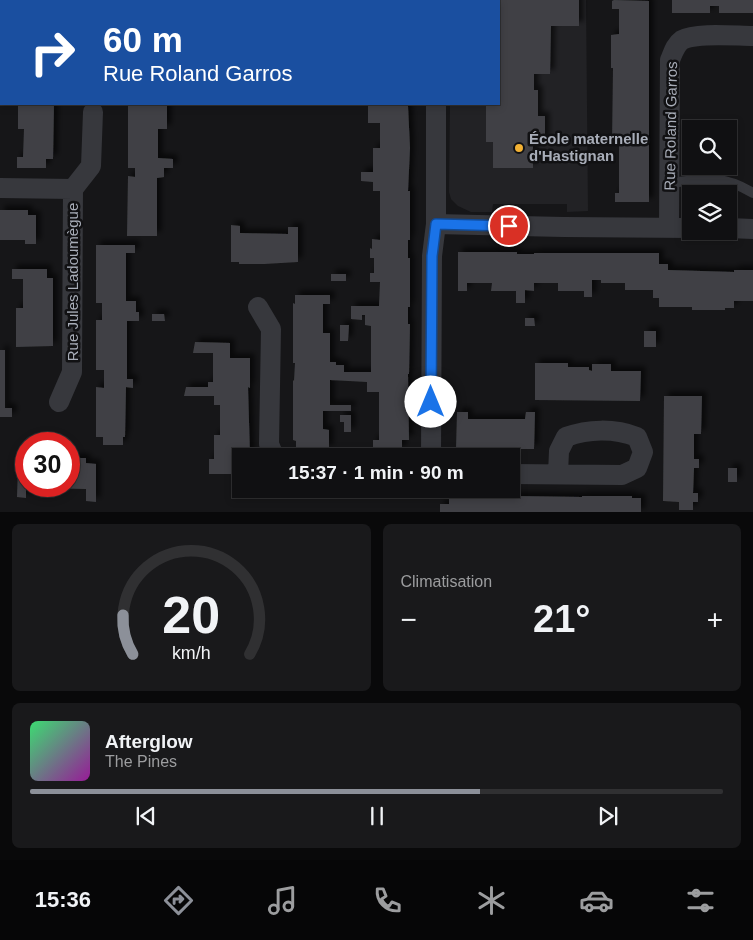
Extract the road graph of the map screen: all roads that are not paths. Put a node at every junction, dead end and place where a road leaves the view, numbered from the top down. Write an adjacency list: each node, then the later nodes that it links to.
1 (753, 36): 4 (street, Rue Roland Garros)
2 (436, 105): 8 (street)
3 (93, 112): 6 (street, Rue Jules Ladoumègue)
4 (670, 183): 7 (lane); 9 (street, Rue Roland Garros)
5 (0, 188): 6 (street, Rue Jules Ladoumègue)
6 (73, 189): 14 (street, Rue Jules Ladoumègue)
7 (753, 193)
8 (436, 224): 9 (street); 16 (street)
9 (669, 228): 10 (street)
10 (682, 228)
11 (737, 228): 12 (street)
12 (753, 228)
13 (258, 306): 15 (street)
14 (59, 402)
15 (271, 448)
16 (431, 448)
17 (520, 474): 18 (street)
18 (558, 474)

